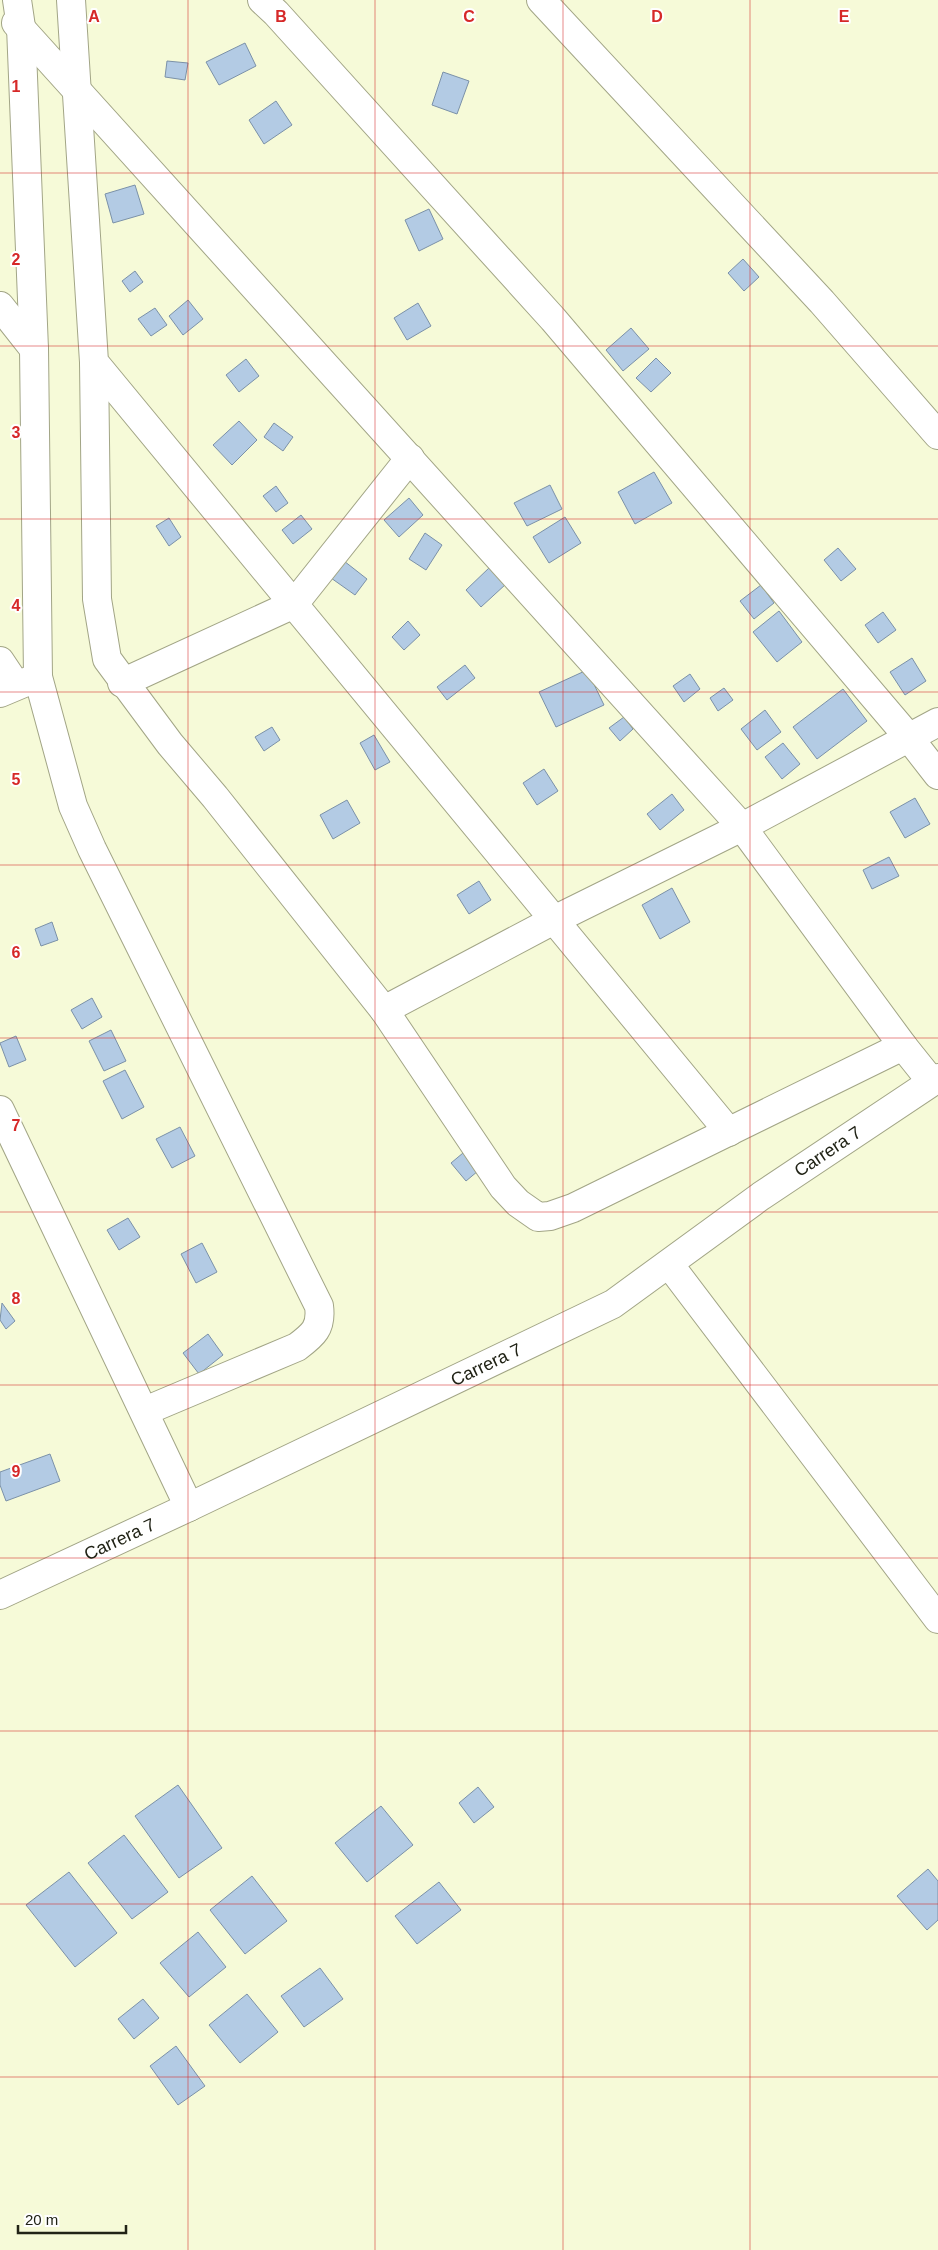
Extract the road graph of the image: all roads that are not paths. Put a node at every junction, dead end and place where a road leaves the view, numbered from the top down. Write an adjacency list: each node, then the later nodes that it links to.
1 (17, 0): 6 (street)
2 (71, 0): 7 (street)
3 (262, 0): 18 (street)
4 (541, 0): 11 (street)
5 (0, 10): 6 (street)
6 (21, 27): 7 (street); 9 (street)
7 (75, 88): 10 (street); 12 (street)
8 (0, 306): 9 (street)
9 (34, 349): 16 (street)
10 (94, 362): 13 (street); 15 (street)
11 (938, 435)
12 (410, 458): 13 (street); 20 (street)
13 (294, 604): 15 (street); 21 (street)
14 (0, 661): 16 (street)
15 (122, 682): 22 (street)
16 (18, 685): 28 (street)
17 (938, 722): 18 (street)
18 (910, 739): 19 (street); 20 (street)
19 (938, 775)
20 (742, 827): 21 (street); 23 (street)
21 (554, 920): 22 (street); 26 (street)
22 (384, 1010): 26 (street)
23 (903, 1046): 24 (street); 26 (street)
24 (935, 1079): 27 (street, Carrera 7)
25 (0, 1110): 28 (street)
26 (729, 1132)
27 (669, 1264): 29 (street, Carrera 7); 31 (street)
28 (145, 1411): 29 (street)
29 (189, 1507): 30 (street, Carrera 7)
30 (0, 1595)
31 (938, 1619)

